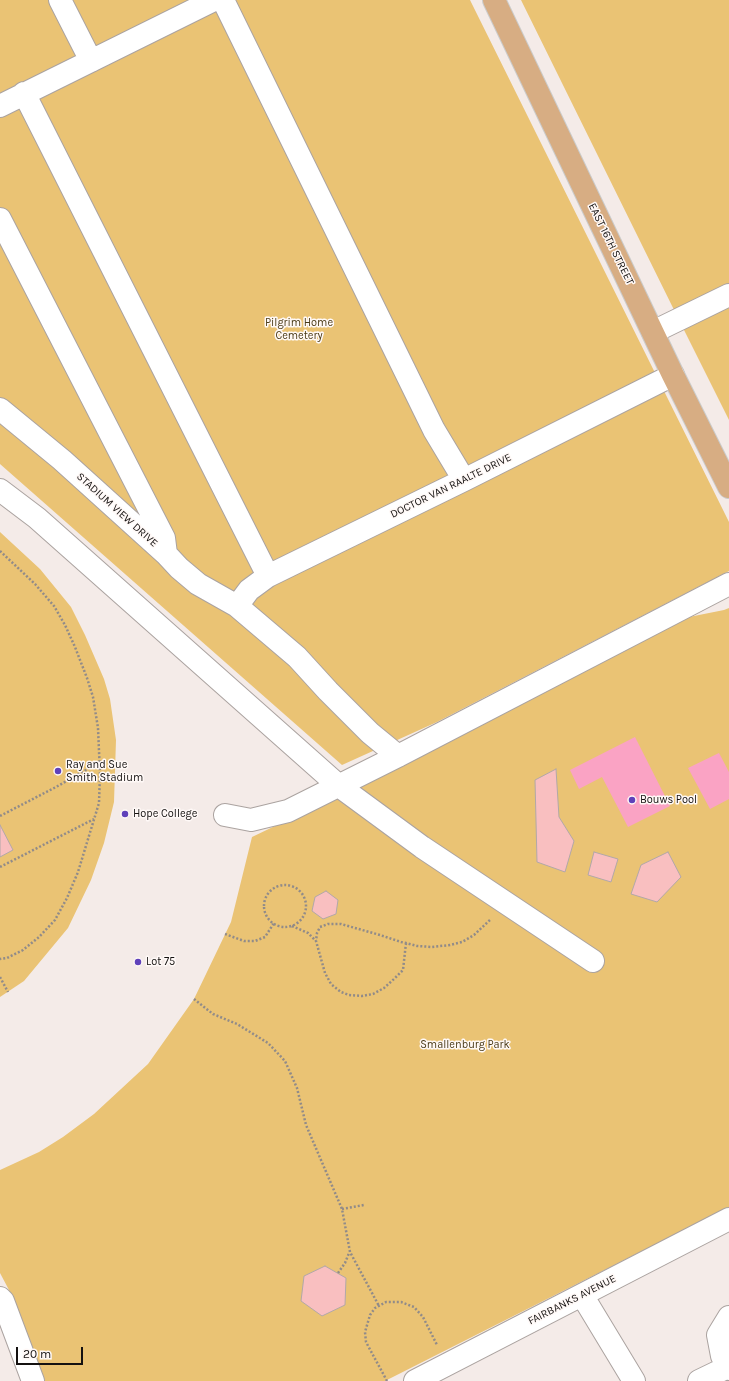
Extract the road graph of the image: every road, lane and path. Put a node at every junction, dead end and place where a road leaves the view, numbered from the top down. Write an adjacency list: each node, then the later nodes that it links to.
1 (60, 0): 5 (street)
2 (214, 0): 5 (street)
3 (223, 0): 13 (street)
4 (494, 0): 10 (main road, EAST 16TH STREET)
5 (91, 61): 6 (street)
6 (24, 93): 7 (street); 18 (street)
7 (0, 106)
8 (0, 219): 17 (street)
9 (729, 295): 10 (street)
10 (653, 332): 11 (main road, EAST 16TH STREET)
11 (673, 375): 13 (street, DOCTOR VAN RAALTE DRIVE); 14 (main road, EAST 16TH STREET)
12 (0, 409): 17 (street, STADIUM VIEW DRIVE)
13 (464, 480): 18 (street, DOCTOR VAN RAALTE DRIVE)
14 (729, 487)
15 (0, 490): 23 (street)
16 (0, 551): 22 (path)
17 (166, 554): 20 (street, STADIUM VIEW DRIVE)
18 (268, 576): 20 (street, DOCTOR VAN RAALTE DRIVE)
19 (729, 584): 21 (street)
20 (237, 606): 21 (street, STADIUM VIEW DRIVE)
21 (398, 756): 23 (street)
22 (100, 762): 25 (path); 26 (path)
23 (339, 786): 24 (street); 28 (street)
24 (225, 815)
25 (0, 816)
26 (94, 819): 27 (path); 34 (path)
27 (0, 867)
28 (508, 904): 33 (path); 35 (street)
29 (274, 923): 30 (path); 30 (path); 31 (path)
30 (290, 926): 32 (path)
31 (226, 934)
32 (316, 941): 33 (path); 33 (path)
33 (406, 943)
34 (0, 959)
35 (593, 961)
36 (0, 977): 37 (path)
37 (8, 992)
38 (194, 999): 40 (path)
39 (364, 1205): 40 (path)
40 (342, 1209): 42 (path)
41 (729, 1219): 44 (street, FAIRBANKS AVENUE)
42 (350, 1252): 43 (path); 46 (path)
43 (338, 1273)
44 (582, 1295): 48 (street, FAIRBANKS AVENUE); 53 (street)
45 (0, 1298): 51 (street)
46 (379, 1306): 48 (path); 52 (path)
47 (729, 1317): 49 (street)
48 (447, 1364): 50 (street, FAIRBANKS AVENUE)
49 (729, 1368): 54 (street)
50 (417, 1380)
51 (33, 1381)
52 (387, 1381)
53 (634, 1381)
54 (699, 1381)

